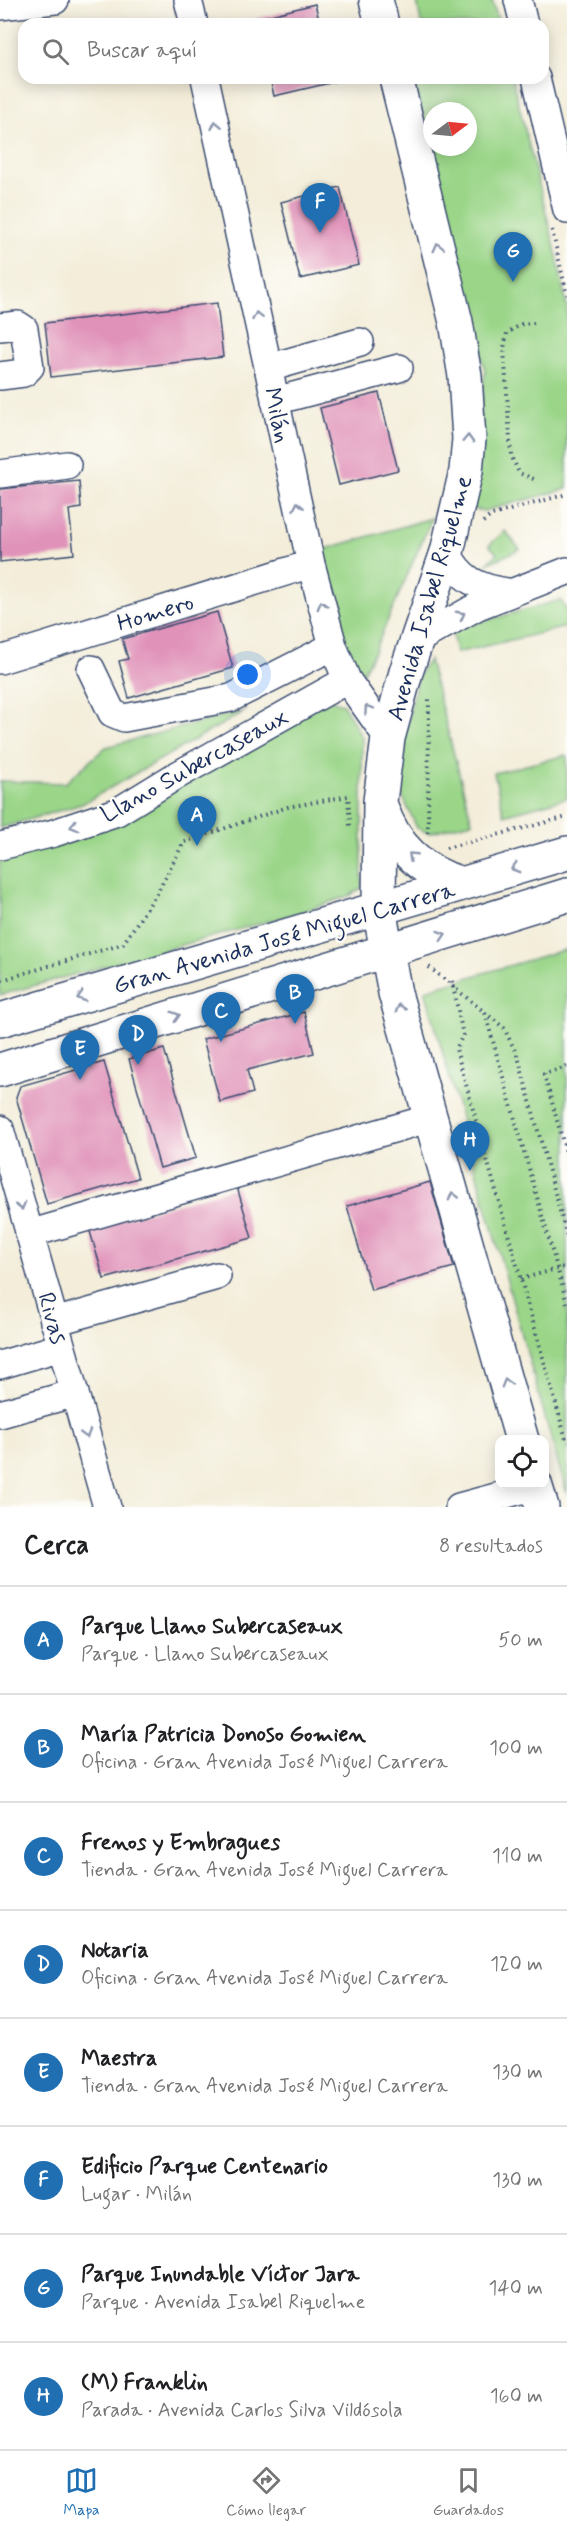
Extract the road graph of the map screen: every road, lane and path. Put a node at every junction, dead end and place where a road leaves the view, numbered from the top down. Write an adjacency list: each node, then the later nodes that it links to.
1 (55, 0): 5 (street)
2 (188, 0): 6 (street)
3 (376, 0): 7 (main road)
4 (518, 0): 8 (street)
5 (0, 6)
6 (192, 18)
7 (380, 18)
8 (522, 18)
9 (206, 84): 16 (street, Milán, one-way to 9)
10 (397, 84): 25 (main road, Avenida Isabel Riquelme, one-way to 10)
11 (537, 84): 12 (street)
12 (567, 210)
13 (534, 323): 22 (path)
14 (0, 327): 18 (street)
15 (360, 342): 16 (street)
16 (268, 368): 19 (street, Milán)
17 (399, 368): 19 (street)
18 (0, 376)
19 (275, 401): 26 (street, Milán, one-way to 19)
20 (67, 465): 21 (street)
21 (0, 474)
22 (536, 480)
23 (567, 494): 24 (path)
24 (479, 525)
25 (447, 552): 28 (street); 29 (main road, Avenida Isabel Riquelme)
26 (311, 564): 30 (street, Milán, one-way to 26); 31 (street, Homero)
27 (567, 571): 28 (street)
28 (508, 592): 29 (street, one-way to 28)
29 (417, 640): 35 (main road, Avenida Isabel Riquelme)
30 (333, 646): 32 (street); 33 (street, Milán)
31 (0, 660)
32 (91, 669)
33 (347, 680): 35 (street, Milán, one-way to 33); 39 (street, Llano Subercaseaux, one-way to 39)
34 (429, 695): 40 (path)
35 (388, 738): 36 (main road, Avenida Isabel Riquelme)
36 (380, 801): 40 (main road); 44 (main road, Avenida Isabel Riquelme)
37 (567, 817): 40 (path)
38 (350, 831): 47 (path)
39 (0, 846)
40 (425, 853): 42 (main road)
41 (567, 853): 42 (main road, Gran Avenida José Miguel Carrera, one-way to 42)
42 (462, 884): 44 (main road, Gran Avenida José Miguel Carrera)
43 (567, 895): 45 (main road, Gran Avenida José Miguel Carrera, one-way to 43)
44 (378, 909): 46 (main road, Avenida Isabel Riquelme); 50 (main road, Gran Avenida José Miguel Carrera, one-way to 50)
45 (419, 942): 46 (main road, Gran Avenida José Miguel Carrera); 48 (path)
46 (386, 952): 52 (main road, Gran Avenida José Miguel Carrera, one-way to 46); 53 (main road, Avenida Isabel Riquelme, one-way to 46)
47 (2, 980)
48 (452, 984): 49 (path); 61 (path)
49 (484, 1012): 57 (path); 59 (path)
50 (0, 1020)
51 (567, 1067): 55 (path)
52 (0, 1070)
53 (431, 1118): 56 (street); 67 (main road, Avenida Isabel Riquelme, one-way to 53)
54 (0, 1129): 56 (street, Rivas, one-way to 56)
55 (567, 1156)
56 (29, 1233): 63 (street, Rivas)
57 (567, 1237)
58 (567, 1266): 59 (path)
59 (558, 1269): 61 (path); 62 (path)
60 (217, 1276): 63 (street)
61 (520, 1279): 68 (path)
62 (567, 1303)
63 (58, 1334): 64 (street); 65 (street, Rivas)
64 (0, 1365)
65 (75, 1393): 66 (street); 70 (street, Rivas, one-way to 70)
66 (0, 1414)
67 (521, 1435)
68 (567, 1443)
69 (538, 1492): 71 (street)
70 (107, 1507)
71 (459, 1507)

